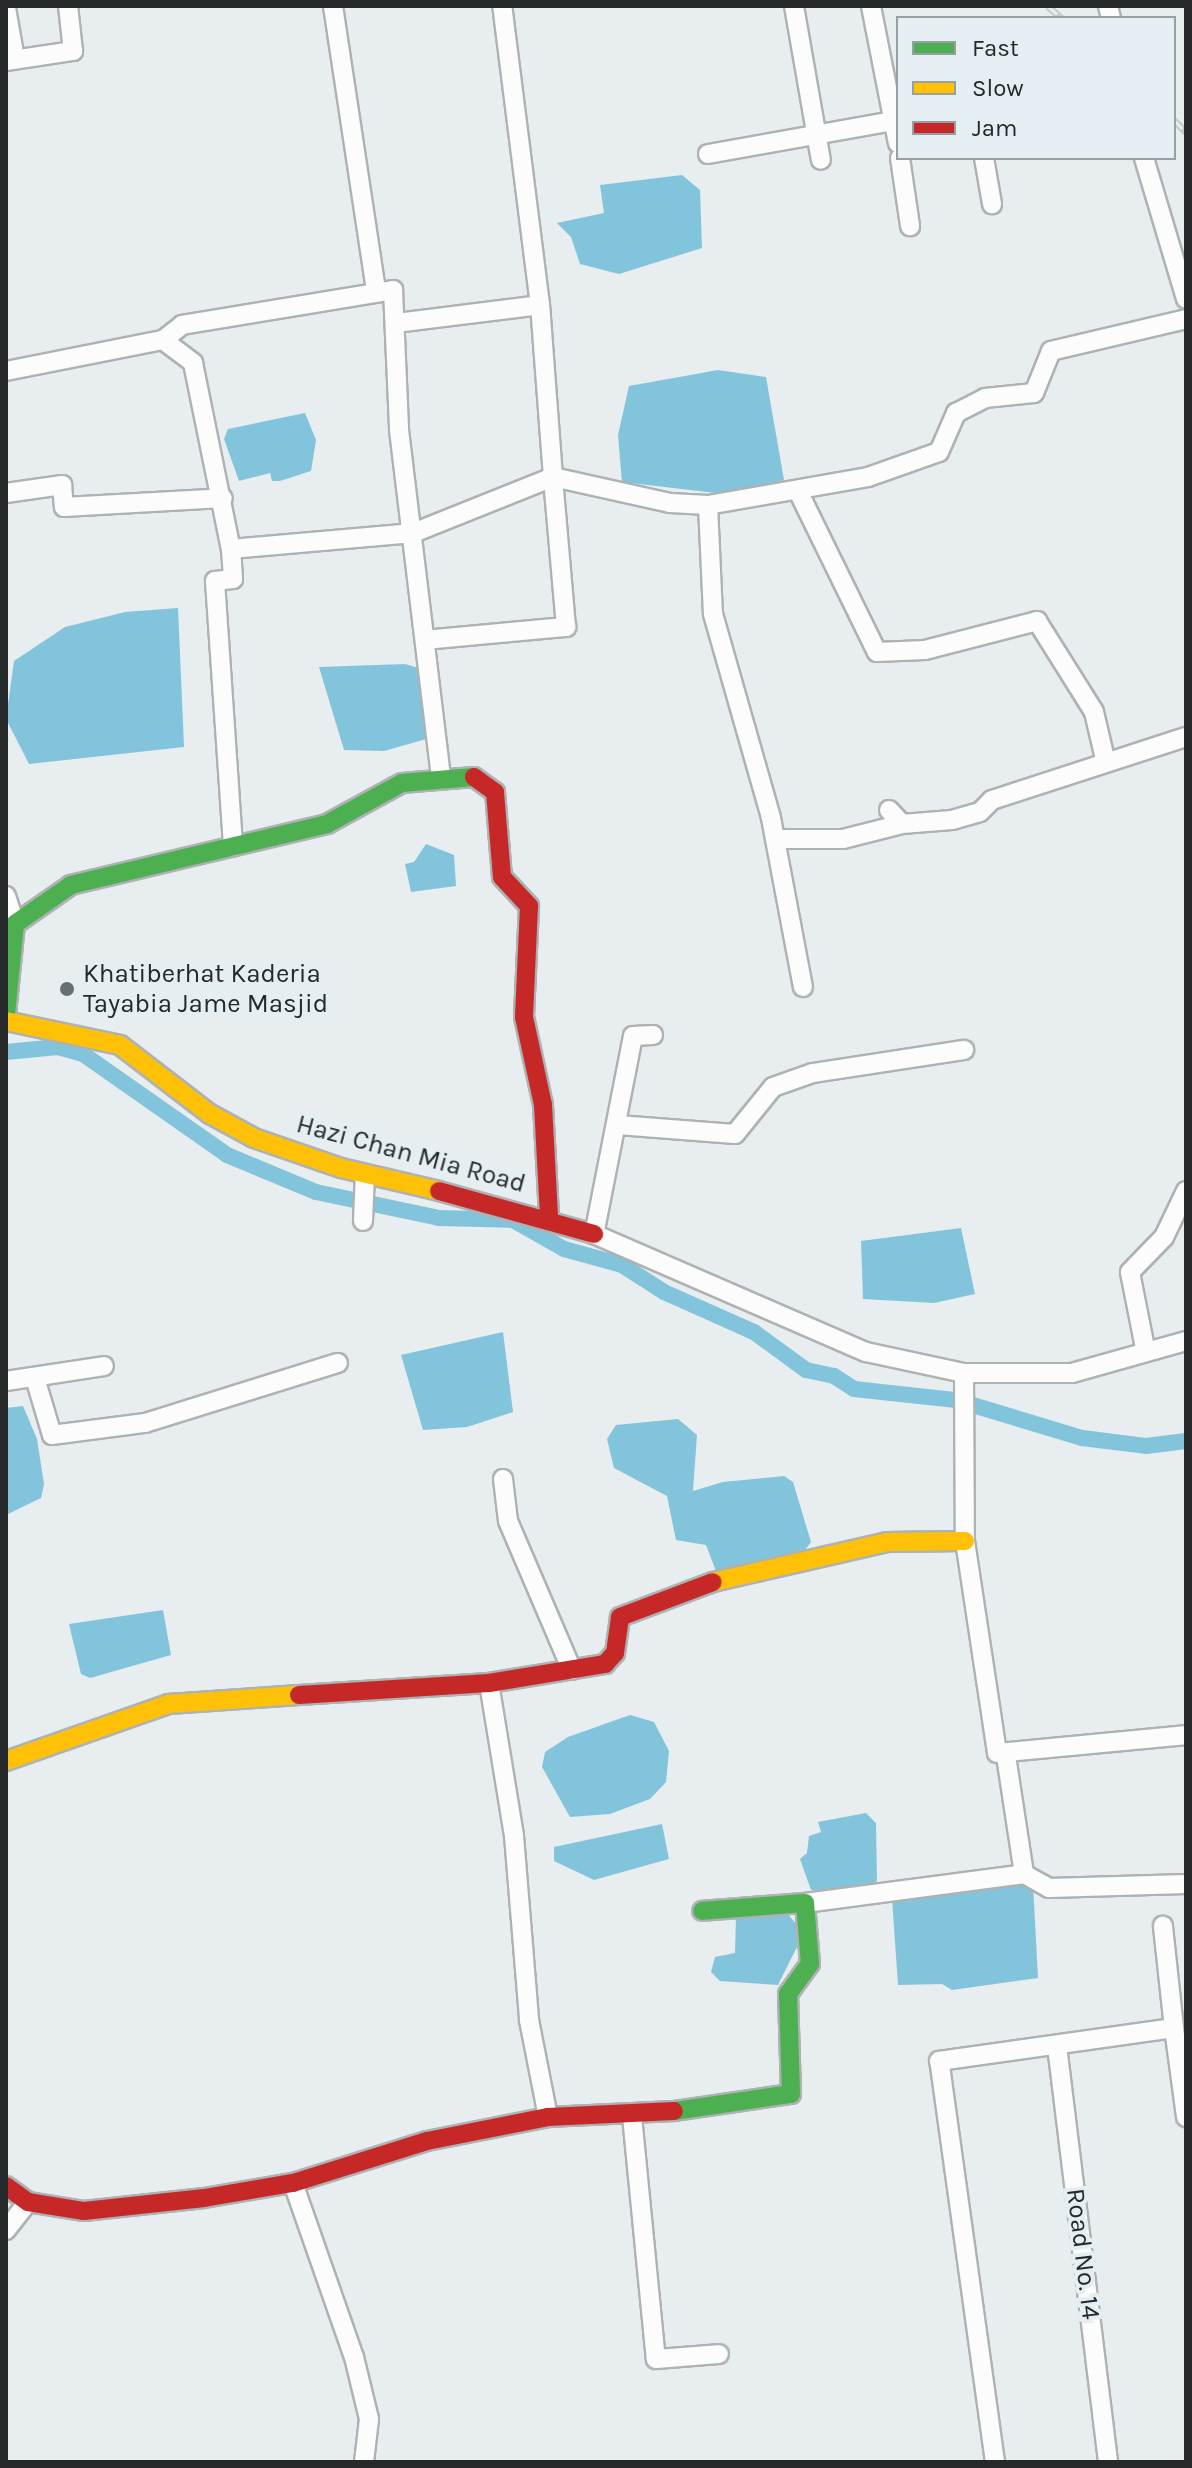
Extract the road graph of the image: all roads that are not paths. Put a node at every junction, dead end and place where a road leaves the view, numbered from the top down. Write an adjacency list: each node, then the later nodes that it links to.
1 (68, 6): 7 (street)
2 (333, 6): 17 (street)
3 (502, 6): 19 (street)
4 (794, 6): 9 (street)
5 (871, 6): 8 (street)
6 (6, 8): 7 (street)
7 (11, 60)
8 (896, 120): 9 (street)
9 (817, 137): 10 (street); 11 (street)
10 (708, 154)
11 (821, 160)
12 (900, 160): 16 (street)
13 (984, 160): 15 (street)
14 (1145, 160): 18 (street)
15 (992, 204)
16 (910, 226)
17 (376, 292): 21 (street); 22 (street)
18 (1186, 299)
19 (540, 305): 21 (street); 24 (street)
20 (1186, 319): 26 (street)
21 (396, 323): 29 (street)
22 (163, 340): 23 (street); 27 (street)
23 (6, 371)
24 (553, 477): 28 (street); 29 (street); 31 (street)
25 (6, 493): 27 (street)
26 (799, 493): 28 (street); 33 (street)
27 (223, 498): 30 (street)
28 (708, 505): 37 (street)
29 (413, 533): 30 (street); 31 (street)
30 (231, 549): 38 (street)
31 (425, 640): 34 (street)
32 (1186, 737): 33 (street)
33 (1106, 763): 36 (street)
34 (441, 779): 38 (street); 49 (street)
35 (889, 810): 36 (street)
36 (902, 824): 37 (street)
37 (775, 839): 41 (street)
38 (233, 846): 40 (street)
39 (6, 896): 40 (street)
40 (15, 924): 42 (street)
41 (803, 987)
42 (6, 1014)
43 (6, 1021): 47 (street, Hazi Chan Mia Road)
44 (653, 1035): 46 (street)
45 (964, 1050): 46 (street)
46 (618, 1125): 51 (street)
47 (365, 1174): 49 (street, Hazi Chan Mia Road); 50 (street)
48 (1186, 1191): 53 (street)
49 (549, 1217): 51 (street, Hazi Chan Mia Road)
50 (363, 1221)
51 (594, 1234): 56 (street)
52 (1186, 1341): 53 (street)
53 (1145, 1348): 56 (street)
54 (338, 1363): 57 (street)
55 (104, 1366): 57 (street)
56 (964, 1373): 60 (street)
57 (35, 1378): 58 (street)
58 (6, 1381)
59 (503, 1479): 61 (street)
60 (965, 1541): 61 (street); 64 (street)
61 (572, 1670): 62 (street)
62 (489, 1683): 65 (street); 74 (street)
63 (1186, 1735): 64 (street)
64 (1006, 1756): 66 (street)
65 (6, 1761)
66 (1024, 1874): 67 (street); 68 (street)
67 (1186, 1884)
68 (805, 1903): 69 (street); 73 (street)
69 (702, 1911)
70 (1163, 1926): 71 (street)
71 (1174, 2028): 72 (street); 75 (street)
72 (1057, 2046): 82 (street); 83 (street, Road No. 14)
73 (632, 2116): 74 (street); 80 (street)
74 (548, 2117): 76 (street)
75 (1186, 2117)
76 (293, 2183): 78 (street); 81 (street)
77 (6, 2186): 78 (street)
78 (28, 2202): 79 (street)
79 (6, 2230)
80 (719, 2354)
81 (364, 2462)
82 (995, 2462)
83 (1108, 2462)

